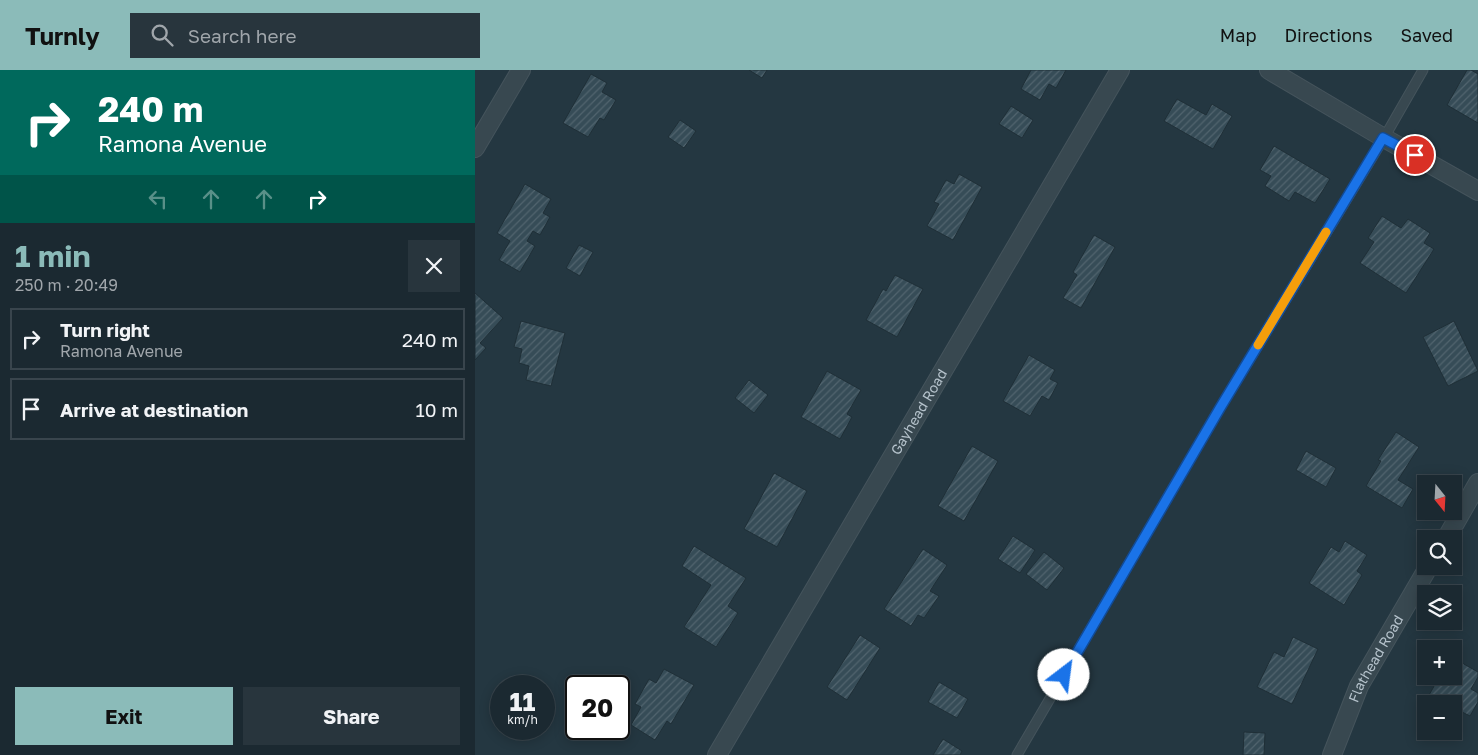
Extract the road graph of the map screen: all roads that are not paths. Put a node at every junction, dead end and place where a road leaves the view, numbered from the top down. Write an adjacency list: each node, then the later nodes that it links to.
1 (521, 70): 6 (street)
2 (1120, 70): 11 (street, Gayhead Road)
3 (1269, 70): 5 (street)
4 (1423, 70): 5 (lane)
5 (1383, 138): 7 (street); 12 (lane)
6 (475, 148)
7 (1478, 191)
8 (1478, 483): 9 (street)
9 (1450, 530)
10 (1424, 575): 13 (street, Flathead Road)
11 (717, 755)
12 (1017, 755)
13 (1332, 755)

